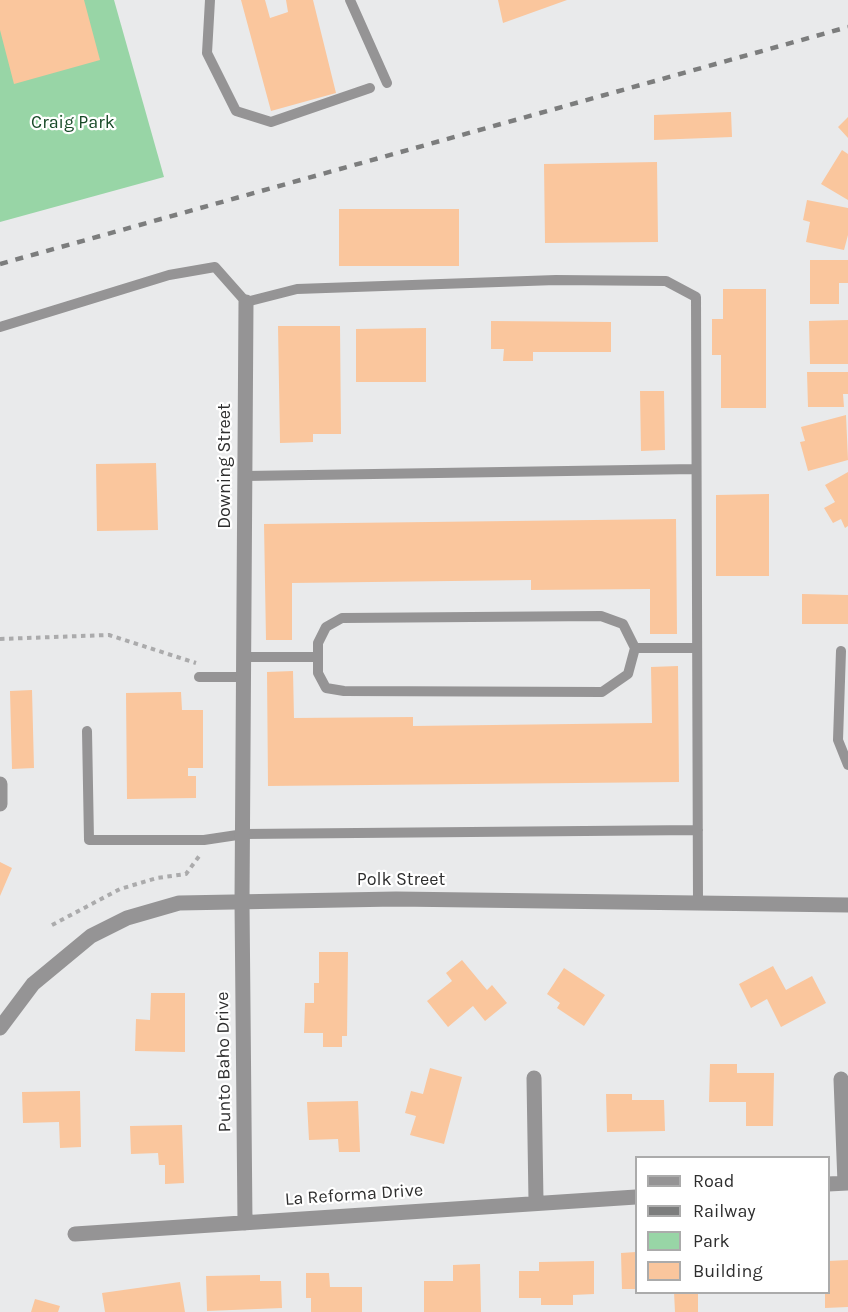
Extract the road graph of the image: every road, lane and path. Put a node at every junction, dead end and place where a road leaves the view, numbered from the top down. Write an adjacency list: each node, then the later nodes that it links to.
1 (210, 0): 4 (lane)
2 (350, 0): 3 (lane)
3 (387, 83)
4 (370, 88)
5 (246, 302): 6 (lane); 7 (lane); 8 (street, Downing Street)
6 (0, 327)
7 (696, 469): 8 (lane); 11 (lane)
8 (245, 476): 13 (street, Downing Street)
9 (0, 639): 15 (path)
10 (635, 648): 11 (lane); 14 (lane); 14 (lane)
11 (697, 648): 22 (lane)
12 (841, 651): 19 (lane)
13 (244, 657): 14 (lane); 17 (street, Downing Street)
14 (318, 657)
15 (199, 664)
16 (199, 677): 17 (lane)
17 (244, 677): 23 (street, Downing Street)
18 (87, 731): 24 (lane)
19 (848, 765)
20 (0, 784): 21 (street)
21 (0, 804)
22 (698, 830): 23 (lane); 26 (lane)
23 (244, 834): 24 (lane); 25 (street, Downing Street)
24 (204, 840): 28 (path)
25 (242, 901): 26 (street, Polk Street); 29 (street, Polk Street); 36 (street, Punto Baho Drive)
26 (698, 903): 27 (street, Polk Street)
27 (848, 905)
28 (51, 925)
29 (0, 1028)
30 (534, 1078): 35 (street)
31 (841, 1079): 32 (street)
32 (847, 1183): 33 (street)
33 (830, 1185)
34 (635, 1197): 35 (street, La Reforma Drive)
35 (536, 1201): 36 (street, La Reforma Drive)
36 (245, 1223): 37 (street, La Reforma Drive)
37 (75, 1234)

